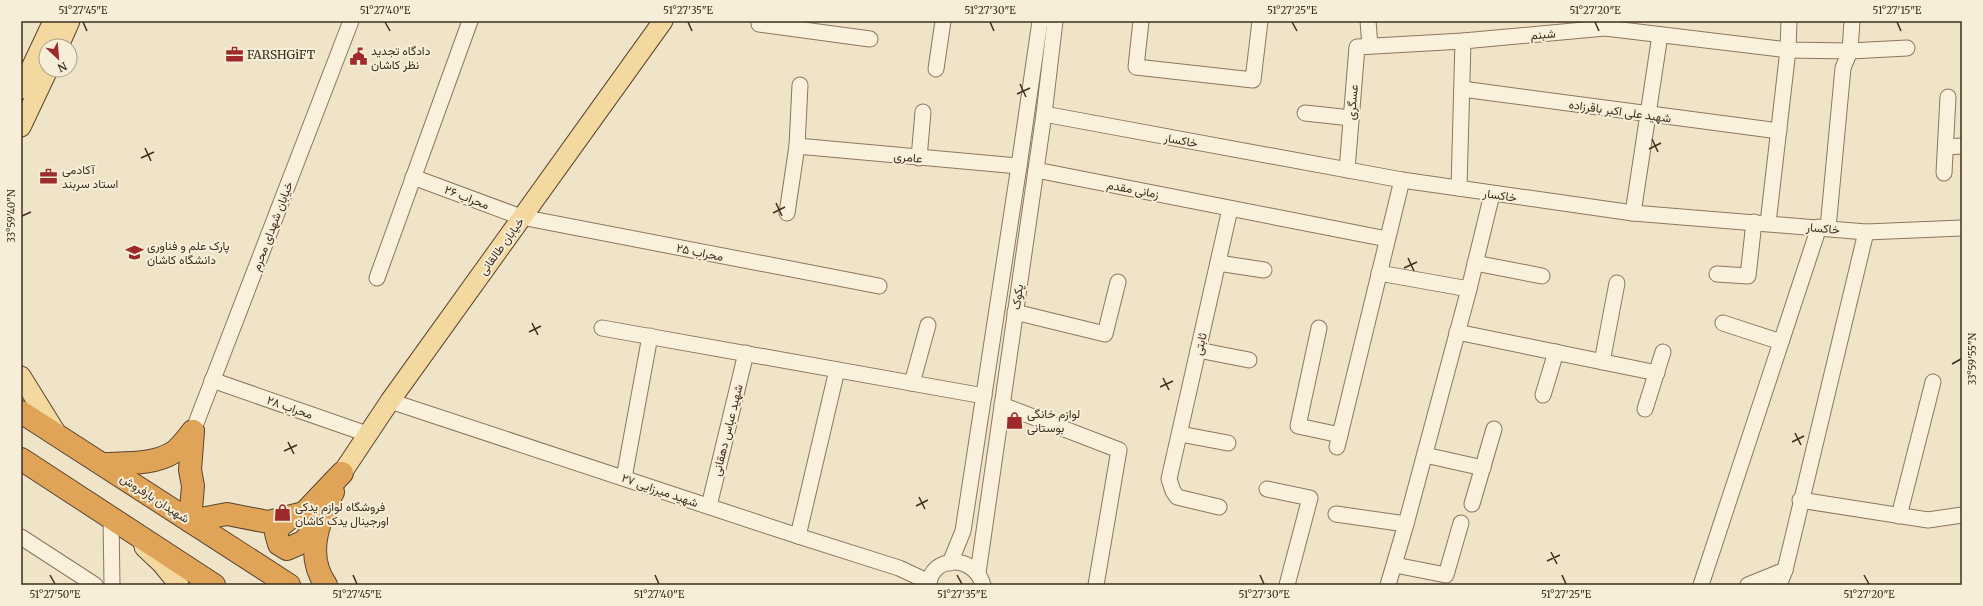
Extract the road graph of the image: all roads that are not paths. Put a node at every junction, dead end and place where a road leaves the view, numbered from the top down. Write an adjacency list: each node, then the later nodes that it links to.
1 (54, 21): 27 (main road)
2 (70, 21): 17 (main road)
3 (350, 21): 88 (street, خیابان شهدای محرم)
4 (470, 21): 45 (street)
5 (663, 21): 52 (main road, خیابان طالقانی)
6 (759, 21): 18 (street)
7 (943, 21): 24 (street)
8 (1040, 21): 41 (street, پکوک)
9 (1055, 21): 32 (street, پکوک)
10 (1141, 21): 11 (street)
11 (1260, 21)
12 (1368, 21): 20 (street)
13 (1789, 21): 22 (street)
14 (1852, 21): 23 (street)
15 (1605, 25): 16 (street, شبنم); 19 (street, شبنم)
16 (1660, 35): 22 (street, شبنم); 33 (street)
17 (63, 38)
18 (870, 39)
19 (1463, 41): 20 (street, شبنم); 28 (street)
20 (1370, 46): 34 (street, عسگری)
21 (1907, 48): 23 (street, شبنم)
22 (1788, 50): 23 (street, شبنم); 36 (street)
23 (1850, 50): 56 (street)
24 (936, 69)
25 (44, 78): 35 (main road)
26 (800, 85): 37 (street)
27 (21, 89)
28 (1462, 90): 33 (street, شهید علی اکبر باقرزاده); 47 (street)
29 (1948, 97): 39 (street)
30 (923, 112): 40 (street)
31 (1305, 113): 34 (street)
32 (1044, 114): 42 (street, پکوک); 43 (street, خاکسار)
33 (1649, 115): 36 (street, شهید علی اکبر باقرزاده); 51 (street)
34 (1350, 118): 43 (street, عسگری)
35 (21, 127)
36 (1779, 131): 54 (street)
37 (797, 146): 40 (street, عامری); 50 (street)
38 (1962, 146): 39 (street)
39 (1946, 147): 44 (street)
40 (918, 158): 41 (street, عامری)
41 (1019, 166): 53 (street, پکوک)
42 (1036, 170): 49 (street, زمانی مقدم); 55 (street, پکوک)
43 (1347, 170): 46 (street, خاکسار)
44 (1944, 173)
45 (413, 177): 52 (street, محراب ۲۶); 66 (street)
46 (1402, 180): 47 (street, خاکسار); 59 (street)
47 (1459, 188): 48 (street, خاکسار)
48 (1492, 194): 51 (street, خاکسار); 61 (street)
49 (1230, 209): 59 (street, زمانی مقدم); 60 (street, ثابتی)
50 (787, 213)
51 (1633, 213): 54 (street, خاکسار)
52 (521, 217): 69 (street, محراب ۲۵); 93 (main road, خیابان طالقانی)
53 (1011, 222): 55 (street); 91 (street, پکوک)
54 (1761, 222): 56 (street, خاکسار); 64 (street)
55 (1028, 223): 71 (street, پکوک)
56 (1823, 228): 58 (street, خاکسار); 78 (street)
57 (1962, 228): 58 (street, خاکسار)
58 (1866, 232): 111 (street)
59 (1387, 239): 63 (street)
60 (1218, 263): 62 (street); 79 (street, ثابتی)
61 (1475, 263): 65 (street); 70 (street)
62 (1264, 270)
63 (1379, 273): 70 (street); 75 (street)
64 (1717, 274)
65 (1542, 276)
66 (377, 278)
67 (1118, 282): 71 (street)
68 (1618, 283): 84 (street)
69 (880, 286)
70 (1469, 289): 76 (street)
71 (1015, 312): 94 (street, پکوک)
72 (1723, 323): 78 (street)
73 (928, 325): 90 (street)
74 (602, 328): 77 (street)
75 (1319, 328)
76 (1457, 332): 80 (street); 103 (street)
77 (650, 336): 82 (street); 108 (street)
78 (1781, 342): 141 (street)
79 (1198, 350): 83 (street); 101 (street, ثابتی)
80 (1556, 352): 84 (street); 92 (street)
81 (1663, 352): 86 (street)
82 (746, 353): 85 (street); 113 (street, شهید عباس دهقانی)
83 (1249, 360)
84 (1602, 362): 86 (street)
85 (837, 370): 90 (street); 125 (street)
86 (1656, 373): 95 (street)
87 (21, 376): 99 (main road)
88 (212, 380): 98 (street, خیابان شهدای محرم); 100 (street, محراب ۲۸)
89 (1933, 382): 118 (street)
90 (912, 383): 91 (street)
91 (984, 396): 127 (street, پکوک)
92 (1543, 396)
93 (390, 401): 100 (main road, خیابان طالقانی); 108 (street, شهید میرزایی ۲۷)
94 (1002, 405): 130 (street, پکوک); 138 (street)
95 (1645, 409)
96 (21, 412): 99 (highway, شهیدان بارفروش)
97 (1494, 429): 106 (street)
98 (193, 431): 105 (highway); 109 (highway)
99 (57, 434): 105 (highway, شهیدان بارفروش)
100 (367, 434): 107 (main road, خیابان طالقانی)
101 (1180, 434): 102 (street); 114 (street, ثابتی)
102 (1228, 443)
103 (1425, 455): 106 (street); 123 (street)
104 (21, 459): 120 (highway)
105 (103, 464): 121 (highway, شهیدان بارفروش)
106 (1483, 468): 112 (street)
107 (342, 473): 119 (highway); 124 (highway)
108 (624, 478): 113 (street, شهید میرزایی ۲۷)
109 (193, 486): 115 (highway); 121 (highway)
110 (1267, 489): 139 (street)
111 (1800, 500): 118 (street); 129 (street)
112 (1472, 504)
113 (708, 506): 125 (street, شهید میرزایی ۲۷)
114 (1219, 507)
115 (227, 514): 119 (highway); 121 (highway)
116 (1336, 514): 123 (street)
117 (1962, 515): 118 (street)
118 (1899, 516)
119 (290, 518): 124 (highway)
120 (111, 519): 133 (street); 134 (main road); 135 (highway)
121 (190, 521): 136 (highway, شهیدان بارفروش)
122 (1461, 523): 128 (street)
123 (1406, 524): 128 (street)
124 (317, 527): 137 (highway)
125 (798, 536): 131 (street, شهید میرزایی ۲۷)
126 (21, 537): 132 (street)
127 (950, 563): 130 (street); 131 (street)
128 (1395, 565): 140 (street)
129 (1785, 570): 142 (street); 143 (street)
130 (980, 579)
131 (929, 583)
132 (95, 585)
133 (112, 585)
134 (179, 585)
135 (214, 585)
136 (289, 585)
137 (326, 585)
138 (1096, 585)
139 (1287, 585)
140 (1388, 585)
141 (1701, 585)
142 (1748, 585)
143 (1779, 585)

